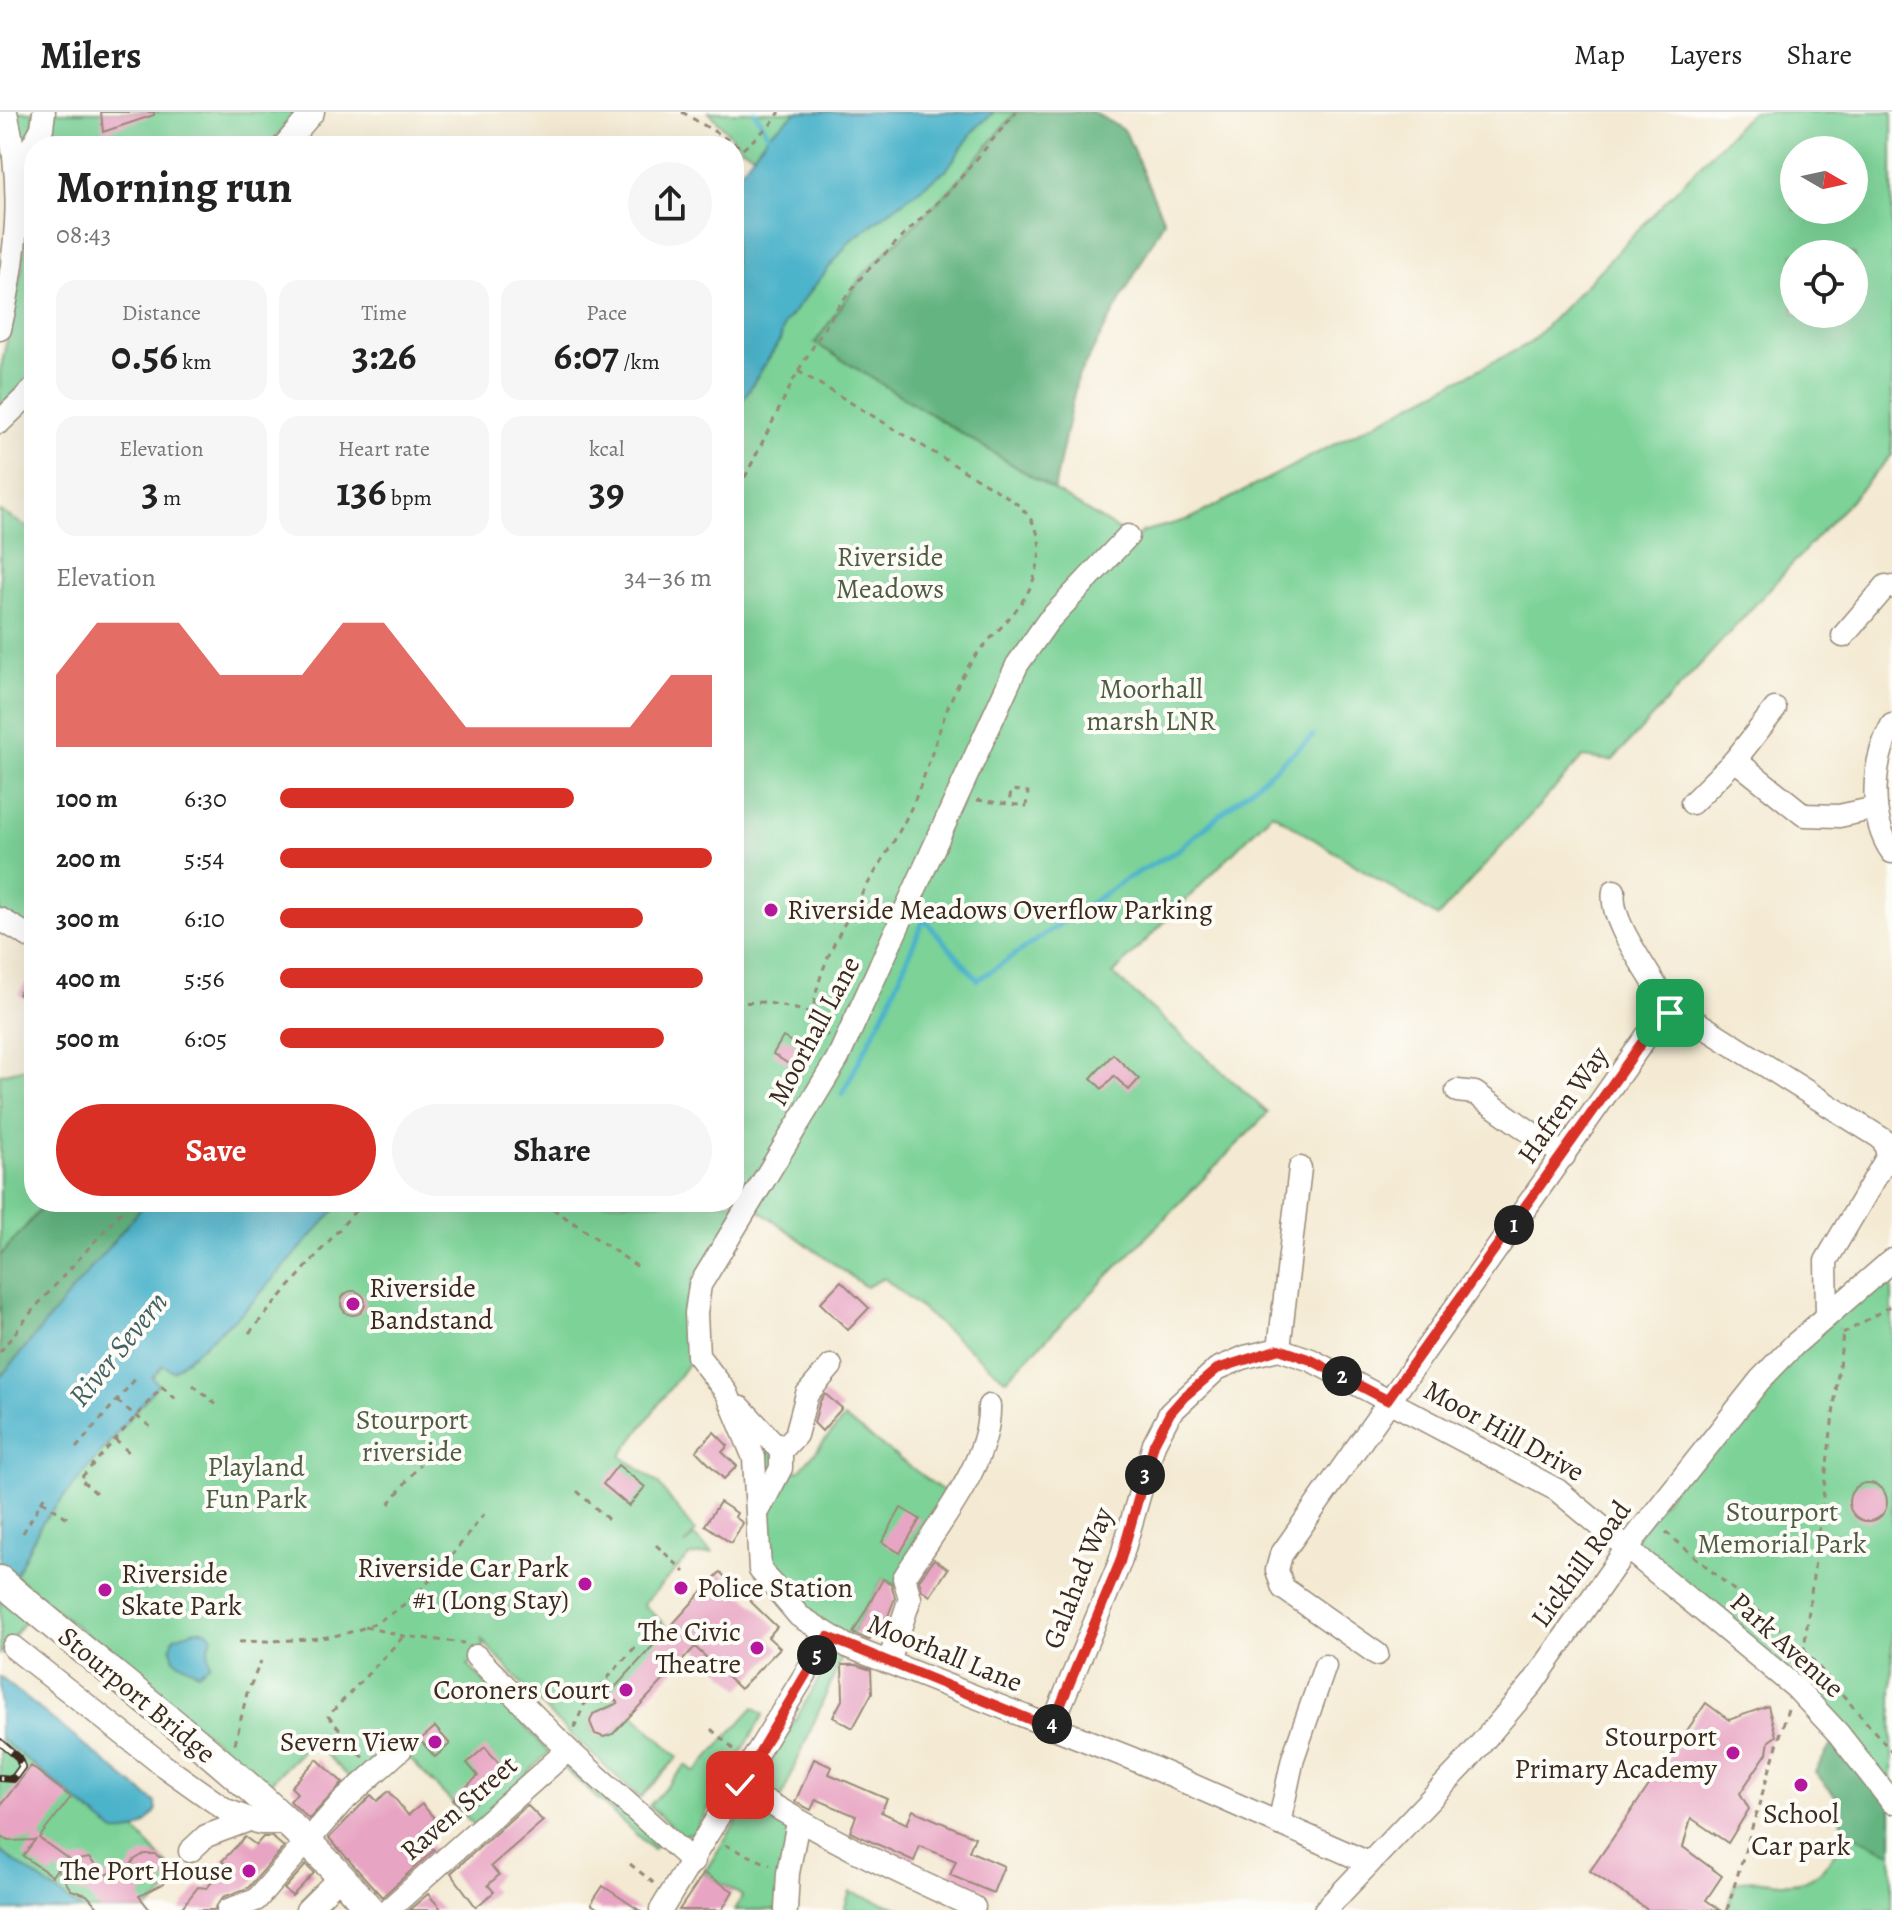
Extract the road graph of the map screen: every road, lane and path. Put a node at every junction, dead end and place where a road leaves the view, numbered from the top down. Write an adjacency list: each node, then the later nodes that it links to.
1 (6, 112): 12 (street)
2 (44, 112): 7 (street)
3 (313, 112): 8 (street)
4 (682, 112): 9 (path)
5 (780, 112): 10 (path)
6 (1016, 112): 14 (path)
7 (38, 136)
8 (293, 136)
9 (722, 136)
10 (744, 147)
11 (24, 160): 12 (street)
12 (17, 173): 13 (street)
13 (0, 329)
14 (798, 371): 17 (path); 33 (path)
15 (24, 399): 16 (street)
16 (0, 422)
17 (744, 479)
18 (1128, 536): 24 (street, Moorhall Lane)
19 (1892, 587): 20 (street)
20 (1843, 636)
21 (1775, 709): 23 (street)
22 (1892, 725): 27 (street)
23 (1735, 760): 25 (street); 27 (street)
24 (958, 796): 26 (path); 35 (street, Moorhall Lane)
25 (1692, 803)
26 (1009, 804): 26 (path)
27 (1876, 808): 28 (street)
28 (1892, 852)
29 (1614, 891): 34 (street)
30 (0, 919): 31 (street)
31 (24, 933)
32 (744, 1003): 33 (path)
33 (813, 1013): 35 (path)
34 (1670, 1013): 37 (street, Hafren Way); 47 (street)
35 (843, 1048): 39 (street, Moorhall Lane)
36 (1457, 1091): 37 (street)
37 (1564, 1156): 56 (street, Hafren Way)
38 (1300, 1168): 49 (street)
39 (744, 1210)
40 (121, 1212): 50 (path)
41 (354, 1212): 48 (path)
42 (558, 1212): 45 (path)
43 (743, 1212): 54 (street, Moorhall Lane)
44 (1892, 1260): 47 (street, Lickhill Road)
45 (638, 1267)
46 (1892, 1305): 89 (path)
47 (1827, 1315): 74 (street, Lickhill Road)
48 (249, 1333)
49 (1279, 1349): 56 (street); 95 (street, Galahad Way)
50 (0, 1352)
51 (831, 1366): 64 (street)
52 (137, 1377): 57 (path)
53 (193, 1385): 59 (path)
54 (727, 1393): 64 (street); 72 (street, Moorhall Lane)
55 (177, 1400): 60 (path)
56 (1387, 1400): 79 (street, Moor Hill Drive); 90 (street, Hafren Way)
57 (117, 1401): 60 (path); 63 (path)
58 (989, 1406): 92 (street)
59 (219, 1407)
60 (136, 1416): 61 (path); 62 (path)
61 (152, 1428)
62 (115, 1440): 65 (path); 69 (path)
63 (76, 1448)
64 (781, 1451): 72 (street)
65 (130, 1453)
66 (420, 1464): 71 (path)
67 (577, 1491): 76 (path)
68 (47, 1492): 70 (path)
69 (96, 1493)
70 (42, 1501): 75 (path); 77 (path)
71 (389, 1504)
72 (759, 1508): 85 (street, Moorhall Lane)
73 (484, 1514): 83 (path)
74 (1649, 1518): 79 (street, Lickhill Road); 89 (path)
75 (72, 1521)
76 (611, 1522)
77 (23, 1533)
78 (656, 1545): 80 (path)
79 (1627, 1548): 94 (street, Park Avenue); 111 (street, Lickhill Road)
80 (685, 1572)
81 (0, 1580): 106 (main road, Stourport Bridge)
82 (659, 1620): 100 (path)
83 (365, 1627): 84 (path); 86 (path)
84 (404, 1636): 88 (path); 102 (path)
85 (828, 1637): 92 (street, Moorhall Lane); 103 (street)
86 (239, 1642)
87 (13, 1647): 106 (street)
88 (472, 1650): 100 (street)
89 (1804, 1650): 94 (path); 101 (path)
90 (1377, 1654)
91 (261, 1661): 98 (path)
92 (889, 1662): 95 (street, Moorhall Lane)
93 (1325, 1666): 107 (street)
94 (1790, 1682): 104 (street, Park Avenue); 123 (path)
95 (1051, 1728): 107 (street, Moorhall Lane)
96 (711, 1729): 97 (path)
97 (728, 1745)
98 (233, 1749)
99 (401, 1749): 106 (street)
100 (568, 1750): 110 (street); 120 (street, Raven Street)
101 (1892, 1752)
102 (370, 1759)
103 (740, 1785): 105 (street); 108 (street)
104 (1892, 1802)
105 (798, 1822): 113 (street); 116 (street)
106 (279, 1824): 109 (street); 114 (main road, Stourport Bridge); 117 (street)
107 (1279, 1824): 111 (street, Moorhall Lane)
108 (708, 1838): 110 (street); 113 (path)
109 (190, 1851)
110 (693, 1862): 115 (street)
111 (1369, 1863): 122 (street, Lickhill Road)
112 (630, 1864): 115 (path)
113 (788, 1873): 121 (street)
114 (341, 1876): 118 (street); 119 (main road, Stourport Bridge)
115 (666, 1902)
116 (974, 1907)
117 (228, 1910)
118 (307, 1910)
119 (370, 1910)
120 (388, 1910)
121 (786, 1910)
122 (1325, 1910)
123 (1727, 1910)

